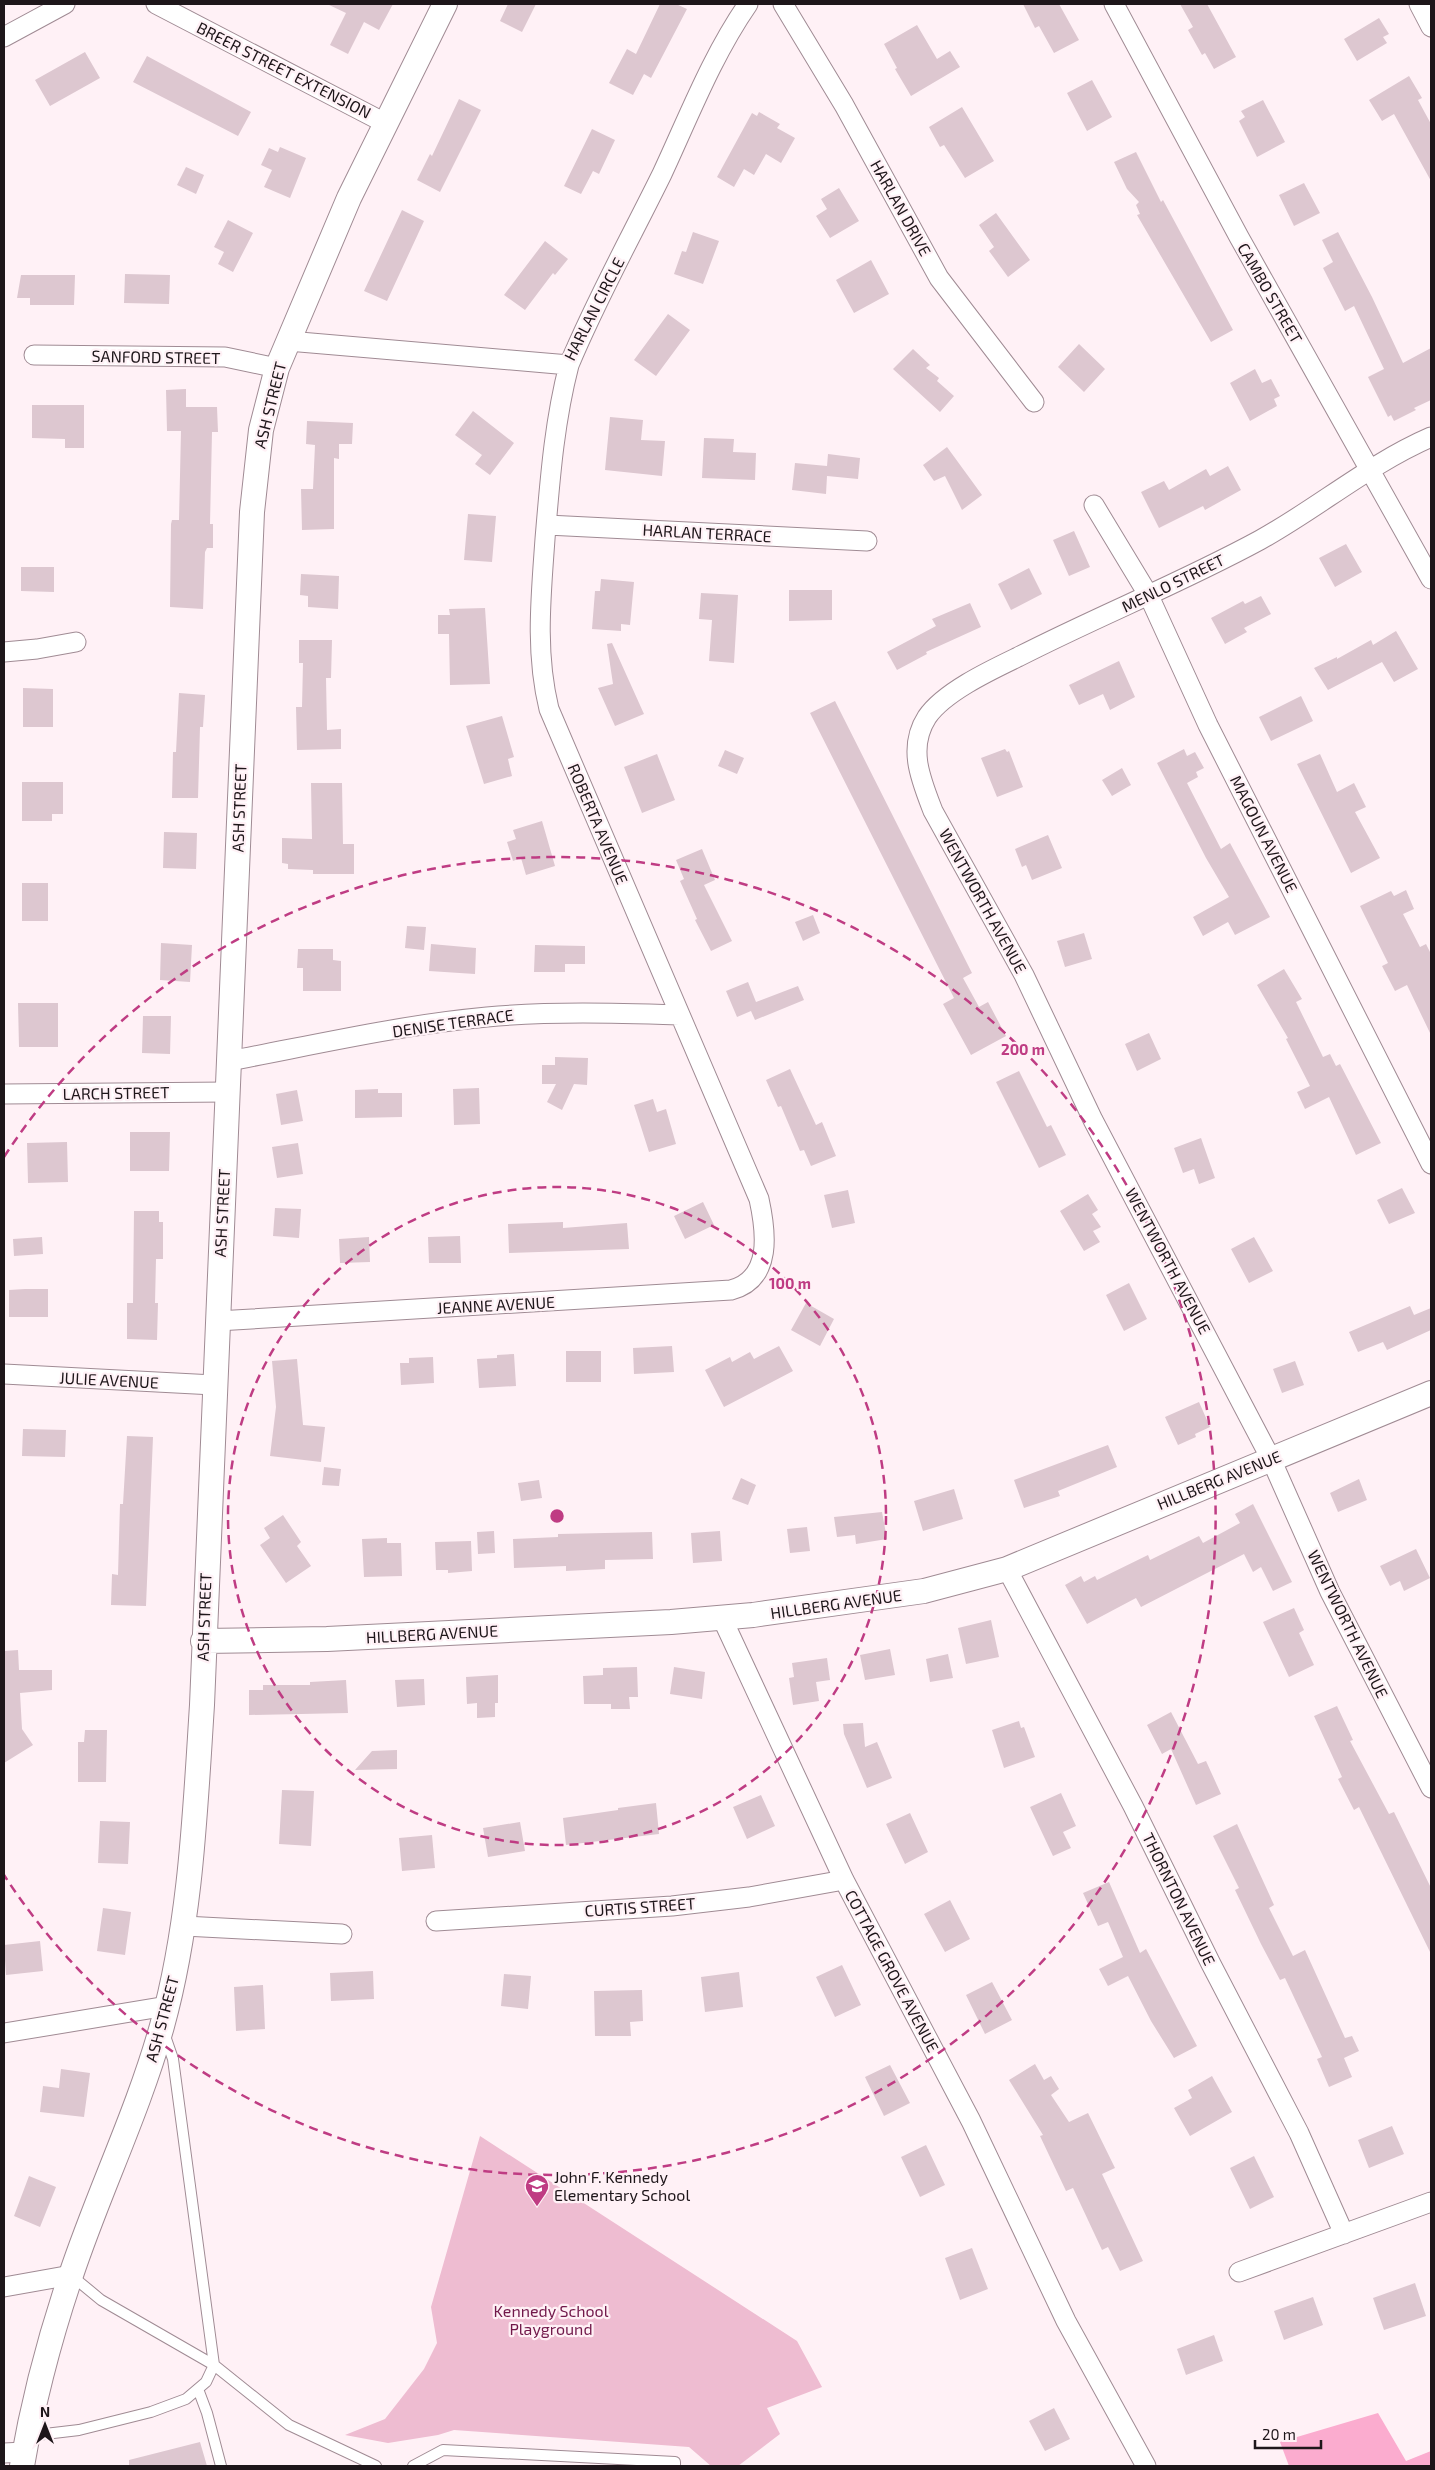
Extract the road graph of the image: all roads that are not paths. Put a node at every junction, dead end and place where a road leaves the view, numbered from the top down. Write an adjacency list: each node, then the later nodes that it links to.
1 (65, 4): 9 (street)
2 (156, 4): 10 (street, BREER STREET EXTENSION)
3 (445, 4): 10 (street, ASH STREET)
4 (748, 4): 13 (street, HARLAN CIRCLE)
5 (783, 4): 15 (street, HARLAN DRIVE)
6 (1114, 4): 17 (street, CAMBO STREET)
7 (1419, 4): 8 (street)
8 (1431, 27)
9 (4, 37)
10 (386, 123): 11 (street, ASH STREET)
11 (288, 341): 13 (street, HARLAN CIRCLE); 14 (street, ASH STREET)
12 (34, 355): 14 (street, SANFORD STREET)
13 (569, 365): 19 (street, ROBERTA AVENUE)
14 (277, 368): 27 (street, ASH STREET)
15 (1034, 402)
16 (1431, 438): 17 (street, MENLO STREET)
17 (1370, 468): 21 (street, CAMBO STREET); 22 (street, MENLO STREET)
18 (1094, 505): 22 (street, MAGOUN AVENUE)
19 (546, 524): 20 (street, HARLAN TERRACE); 26 (street, ROBERTA AVENUE)
20 (867, 541)
21 (1431, 579)
22 (1148, 596): 25 (street, MENLO STREET); 30 (street, MAGOUN AVENUE)
23 (76, 642): 24 (street)
24 (4, 652)
25 (920, 732): 36 (street, WENTWORTH AVENUE)
26 (680, 1015): 27 (street, DENISE TERRACE); 31 (street, ROBERTA AVENUE)
27 (229, 1061): 28 (street, ASH STREET)
28 (227, 1092): 29 (street, LARCH STREET); 32 (street, ASH STREET)
29 (4, 1094)
30 (1431, 1164)
31 (761, 1262): 32 (street, JEANNE AVENUE)
32 (217, 1321): 34 (street, ASH STREET)
33 (4, 1374): 34 (street, JULIE AVENUE)
34 (214, 1385): 39 (street, ASH STREET)
35 (1431, 1393): 36 (street, HILLBERG AVENUE)
36 (1271, 1459): 37 (street, HILLBERG AVENUE); 40 (street, WENTWORTH AVENUE)
37 (1007, 1569): 38 (street, HILLBERG AVENUE); 48 (street, THORNTON AVENUE)
38 (722, 1618): 39 (street, HILLBERG AVENUE); 41 (street, COTTAGE GROVE AVENUE)
39 (203, 1641): 43 (street, ASH STREET)
40 (1431, 1788)
41 (844, 1880): 42 (street, CURTIS STREET); 59 (street, COTTAGE GROVE AVENUE)
42 (436, 1921)
43 (184, 1926): 44 (street); 45 (street, ASH STREET)
44 (342, 1934)
45 (164, 2016): 46 (street); 50 (street, ASH STREET); 52 (lane)
46 (4, 2033)
47 (1431, 2202): 48 (street)
48 (1344, 2234): 49 (street)
49 (1239, 2272)
50 (71, 2275): 51 (street); 52 (lane); 54 (street, ASH STREET)
51 (4, 2287)
52 (214, 2365): 53 (lane, ASH STREET); 56 (lane)
53 (198, 2389): 54 (lane, ASH STREET); 55 (lane)
54 (19, 2452)
55 (221, 2466)
56 (376, 2466)
57 (413, 2466): 58 (lane)
58 (675, 2466)
59 (1146, 2466)

